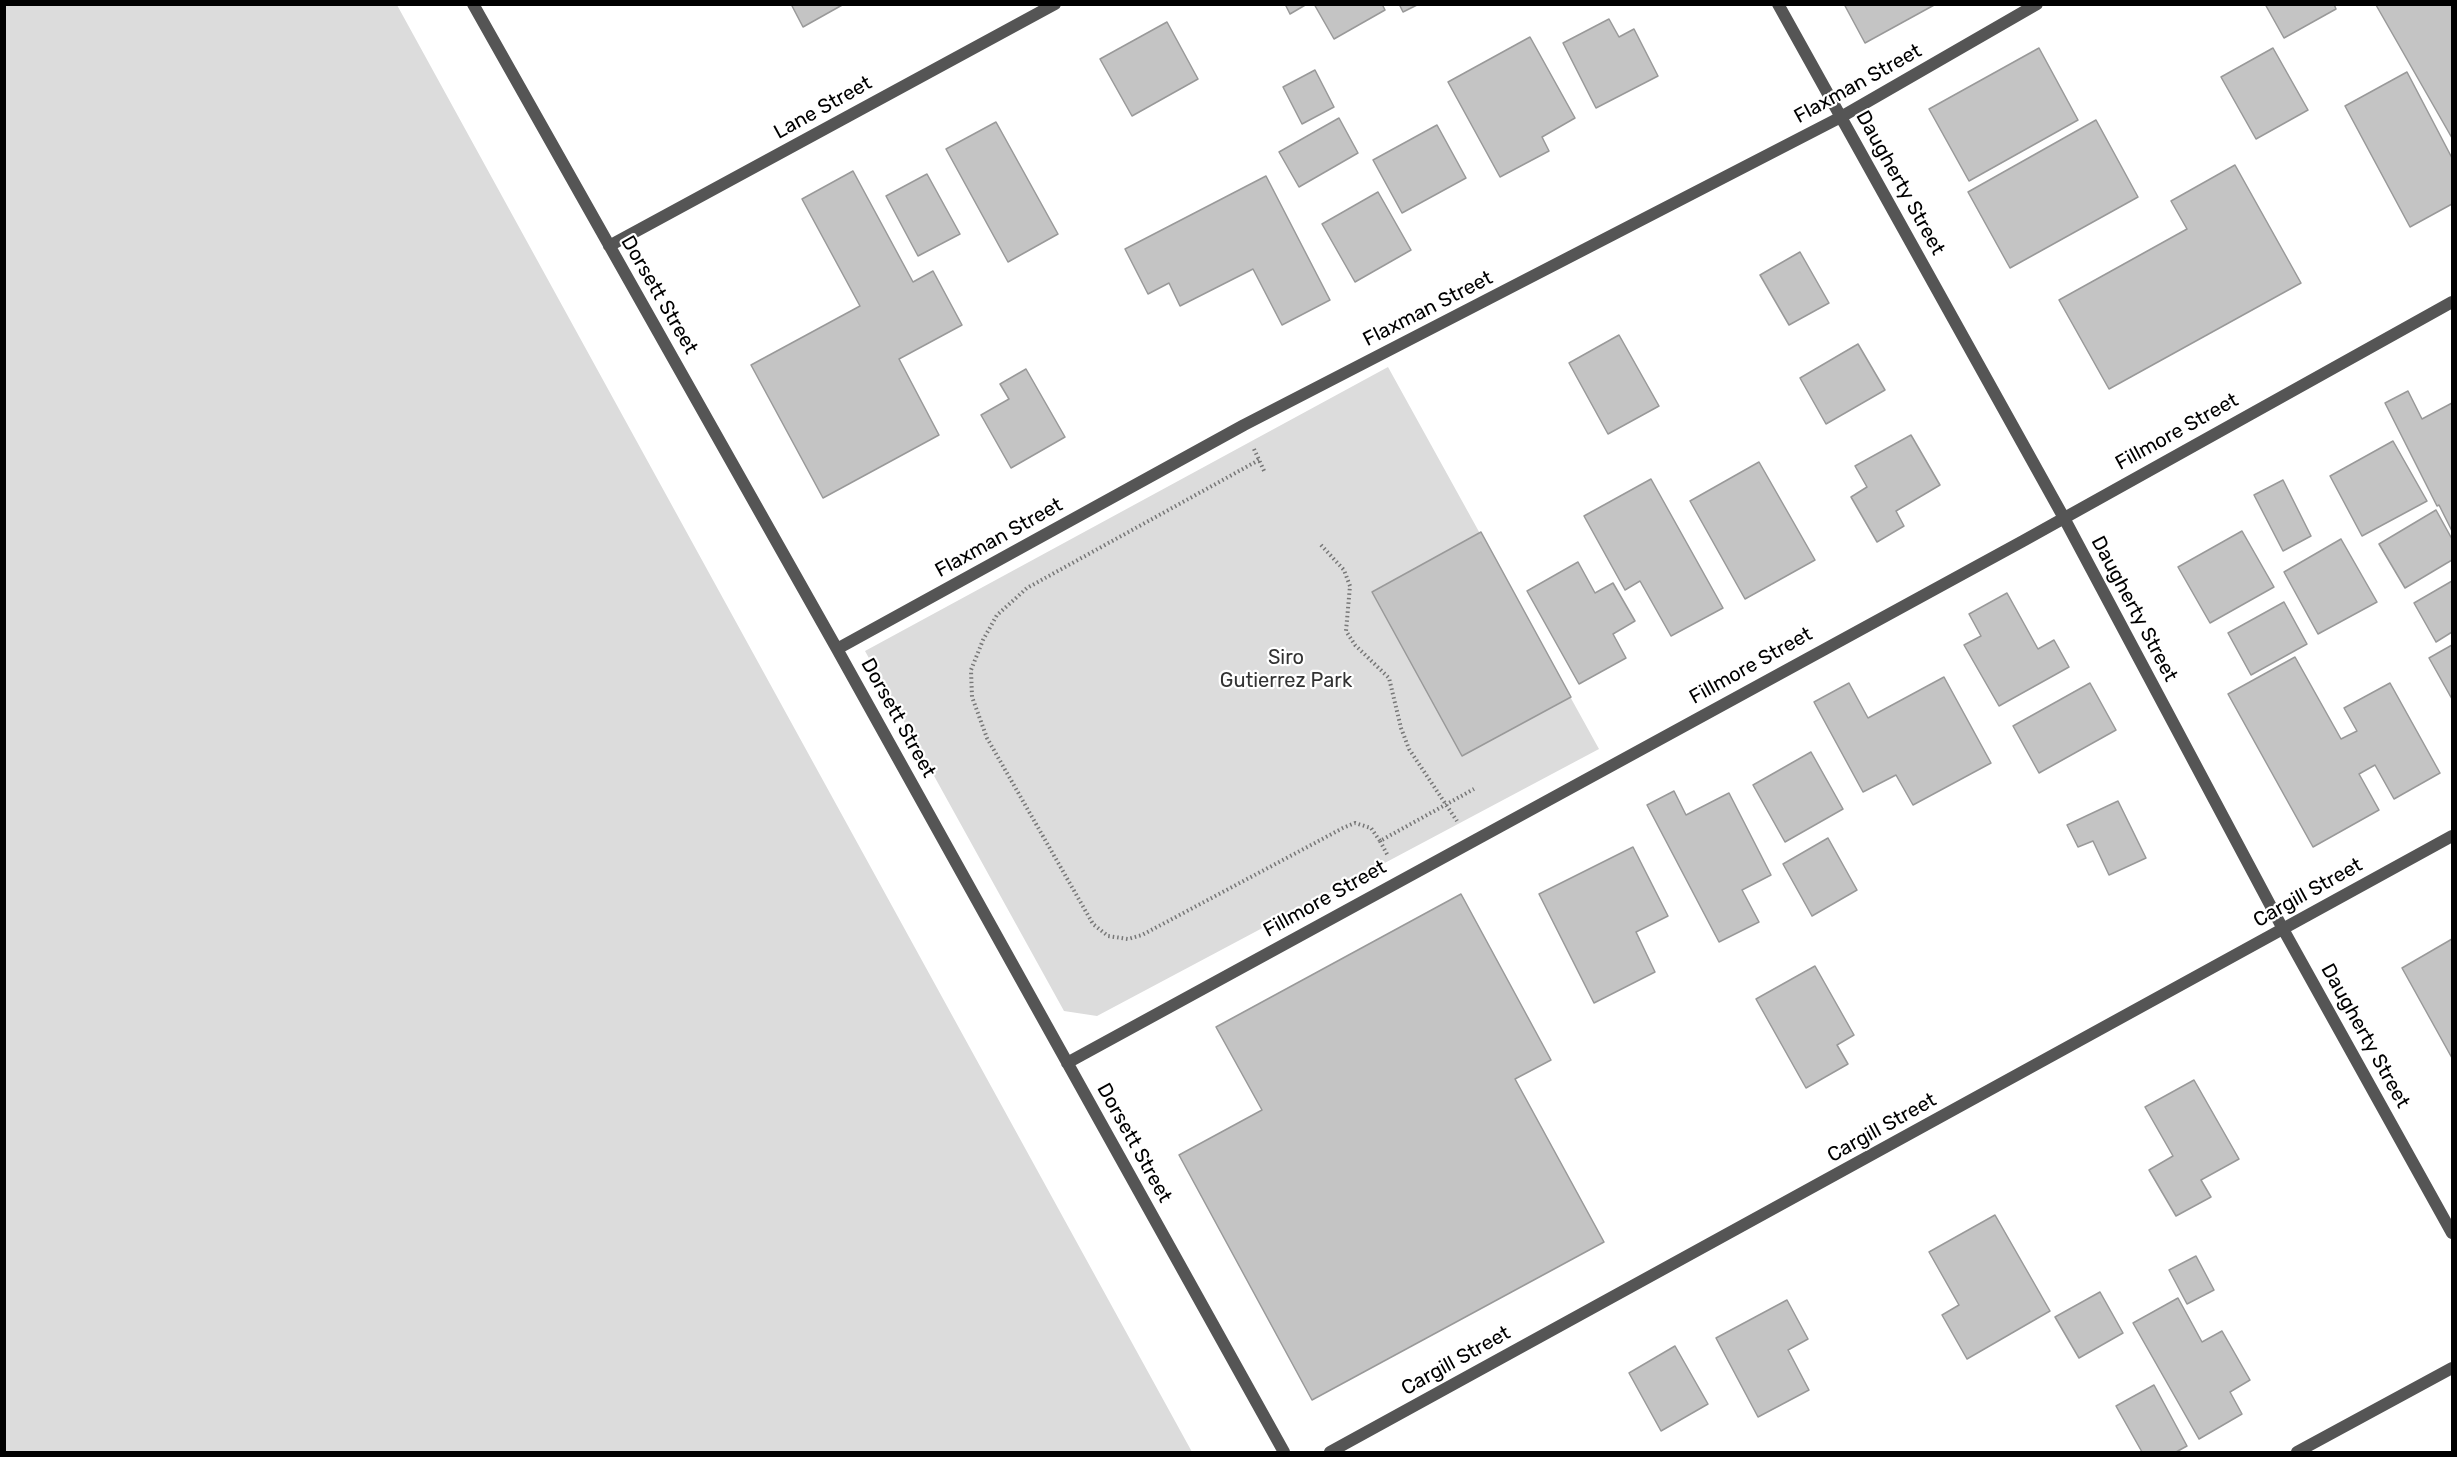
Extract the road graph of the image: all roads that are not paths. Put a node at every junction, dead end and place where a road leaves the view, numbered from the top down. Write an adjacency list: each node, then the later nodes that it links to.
1 (474, 4): 6 (street, Dorsett Street)
2 (1055, 4): 6 (street, Lane Street)
3 (1778, 4): 5 (street, Daugherty Street)
4 (2037, 4): 5 (street, Flaxman Street)
5 (1841, 117): 8 (street, Daugherty Street); 9 (street, Flaxman Street)
6 (609, 246): 9 (street, Dorsett Street)
7 (2452, 302): 8 (street, Fillmore Street)
8 (2064, 518): 11 (street, Daugherty Street); 12 (street, Fillmore Street)
9 (837, 649): 12 (street, Dorsett Street)
10 (2452, 836): 11 (street, Cargill Street)
11 (2283, 929): 13 (street, Daugherty Street); 16 (street, Cargill Street)
12 (1067, 1063): 15 (street, Dorsett Street)
13 (2452, 1233)
14 (2452, 1368): 17 (street)
15 (1284, 1452)
16 (1330, 1452)
17 (2297, 1452)

